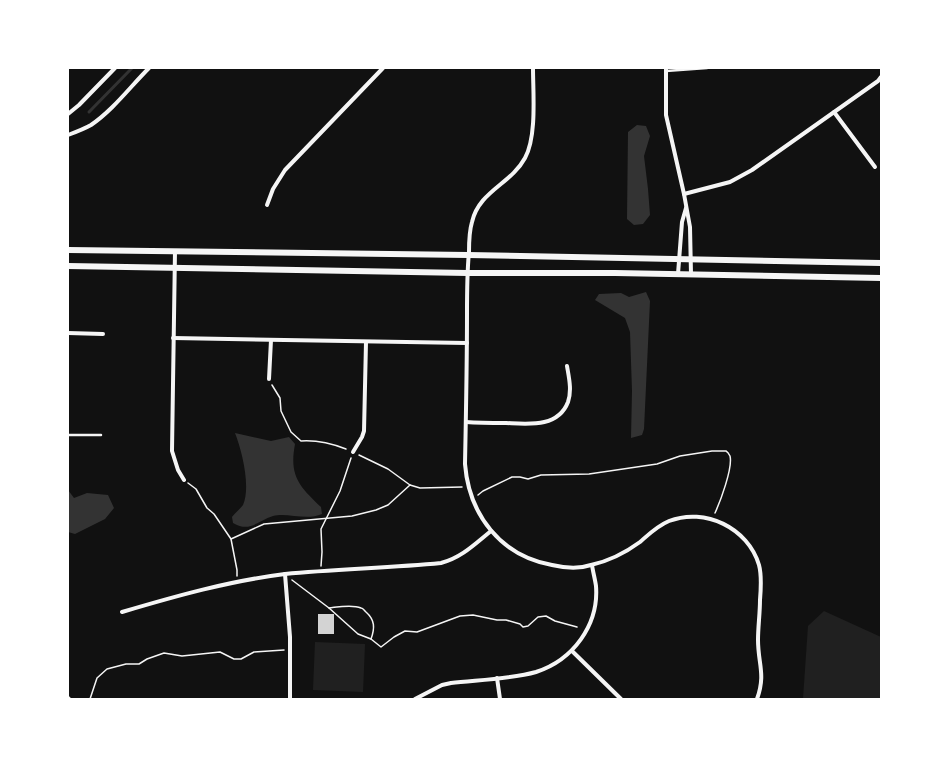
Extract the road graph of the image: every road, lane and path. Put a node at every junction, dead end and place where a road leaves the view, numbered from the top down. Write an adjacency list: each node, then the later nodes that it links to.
1 (115, 68): 9 (street)
2 (149, 68): 10 (street)
3 (383, 68): 13 (street)
4 (533, 68): 17 (street)
5 (706, 68): 6 (lane)
6 (666, 70): 12 (street)
7 (881, 77): 8 (street)
8 (834, 112): 11 (street); 12 (street)
9 (68, 114)
10 (68, 135)
11 (875, 167)
12 (684, 194): 14 (street)
13 (267, 205)
14 (686, 206): 18 (street); 19 (street)
15 (68, 250): 16 (street)
16 (175, 251): 17 (street); 22 (street)
17 (468, 255): 18 (street); 23 (street)
18 (678, 259): 19 (street); 24 (street)
19 (691, 260): 20 (street); 25 (street)
20 (881, 263)
21 (68, 266): 22 (street)
22 (175, 268): 23 (street); 29 (street)
23 (467, 273): 24 (street); 32 (street)
24 (678, 274): 25 (street)
25 (691, 274): 26 (street)
26 (881, 278)
27 (68, 333): 28 (street)
28 (103, 334)
29 (173, 338): 30 (street); 39 (street)
30 (271, 340): 31 (street); 34 (street)
31 (366, 342): 32 (street); 38 (street)
32 (467, 343): 35 (street)
33 (567, 366): 35 (street)
34 (269, 380): 38 (path)
35 (466, 422): 41 (street)
36 (68, 434): 37 (lane)
37 (101, 435)
38 (353, 452): 40 (path); 43 (path)
39 (184, 480): 46 (path)
40 (410, 485): 41 (path); 43 (path)
41 (468, 487): 42 (street)
42 (473, 501): 44 (path); 45 (street)
43 (328, 517): 46 (path); 48 (path)
44 (712, 519): 47 (street); 63 (street)
45 (491, 531): 47 (street); 48 (street)
46 (231, 539): 50 (path)
47 (592, 565): 56 (street)
48 (321, 571): 49 (street)
49 (285, 574): 50 (street); 51 (path); 55 (street)
50 (236, 582): 52 (street)
51 (329, 608): 54 (path); 54 (path)
52 (122, 612)
53 (577, 627): 54 (path)
54 (371, 640)
55 (290, 650): 58 (path); 59 (street)
56 (572, 651): 57 (street); 62 (street)
57 (498, 678): 60 (street); 61 (street)
58 (90, 699)
59 (290, 699)
60 (415, 699)
61 (500, 699)
62 (621, 699)
63 (757, 699)

